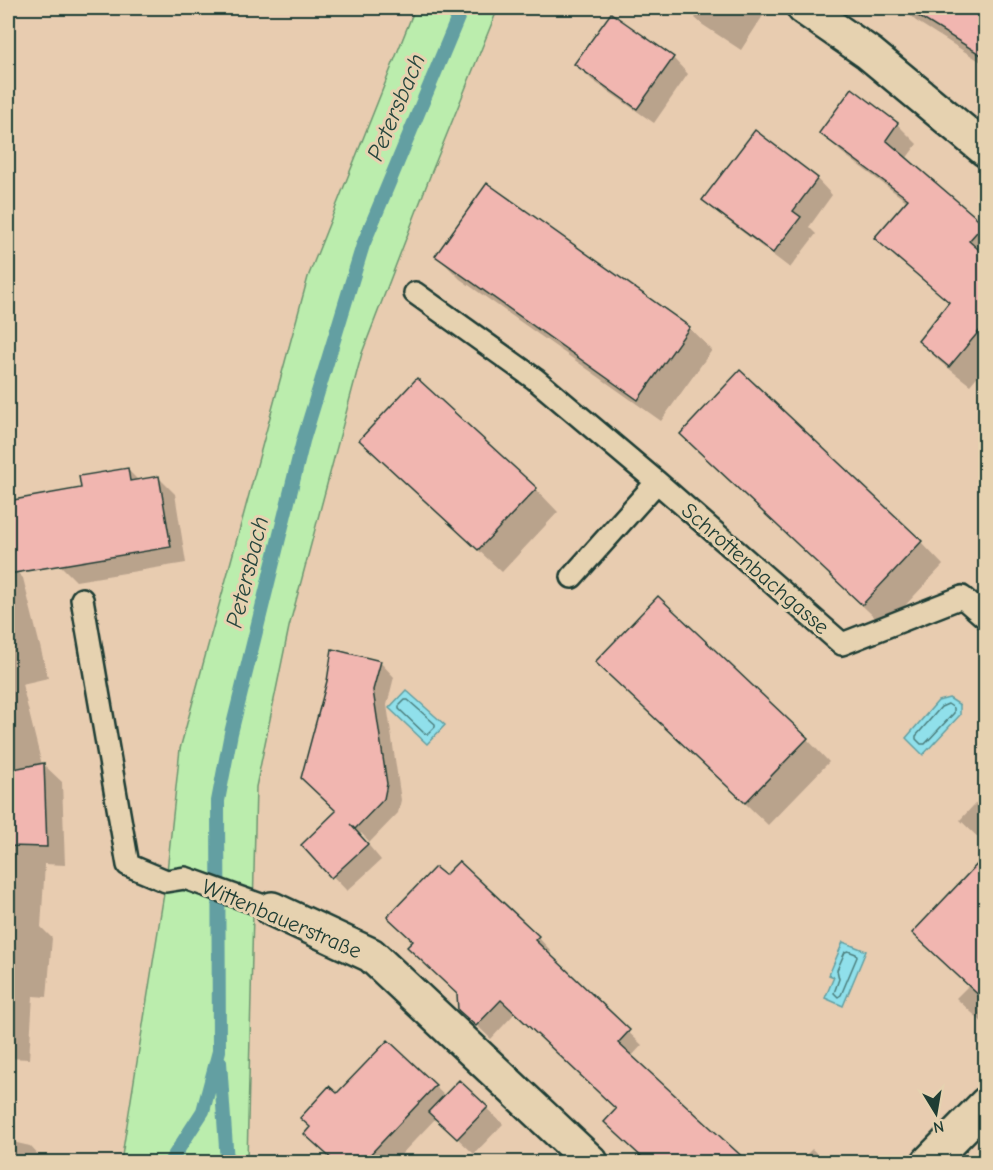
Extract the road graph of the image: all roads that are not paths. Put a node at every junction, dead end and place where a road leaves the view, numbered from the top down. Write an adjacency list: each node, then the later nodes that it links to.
1 (804, 8): 2 (street)
2 (986, 150)
3 (415, 293): 4 (lane, Schrottenbachgasse)
4 (657, 482): 5 (lane); 7 (lane, Schrottenbachgasse)
5 (572, 577)
6 (82, 599): 8 (lane, Wittenbauerstraße)
7 (986, 618)
8 (272, 909): 10 (street, Wittenbauerstraße)
9 (986, 1104): 11 (street)
10 (591, 1162)
11 (929, 1162)

